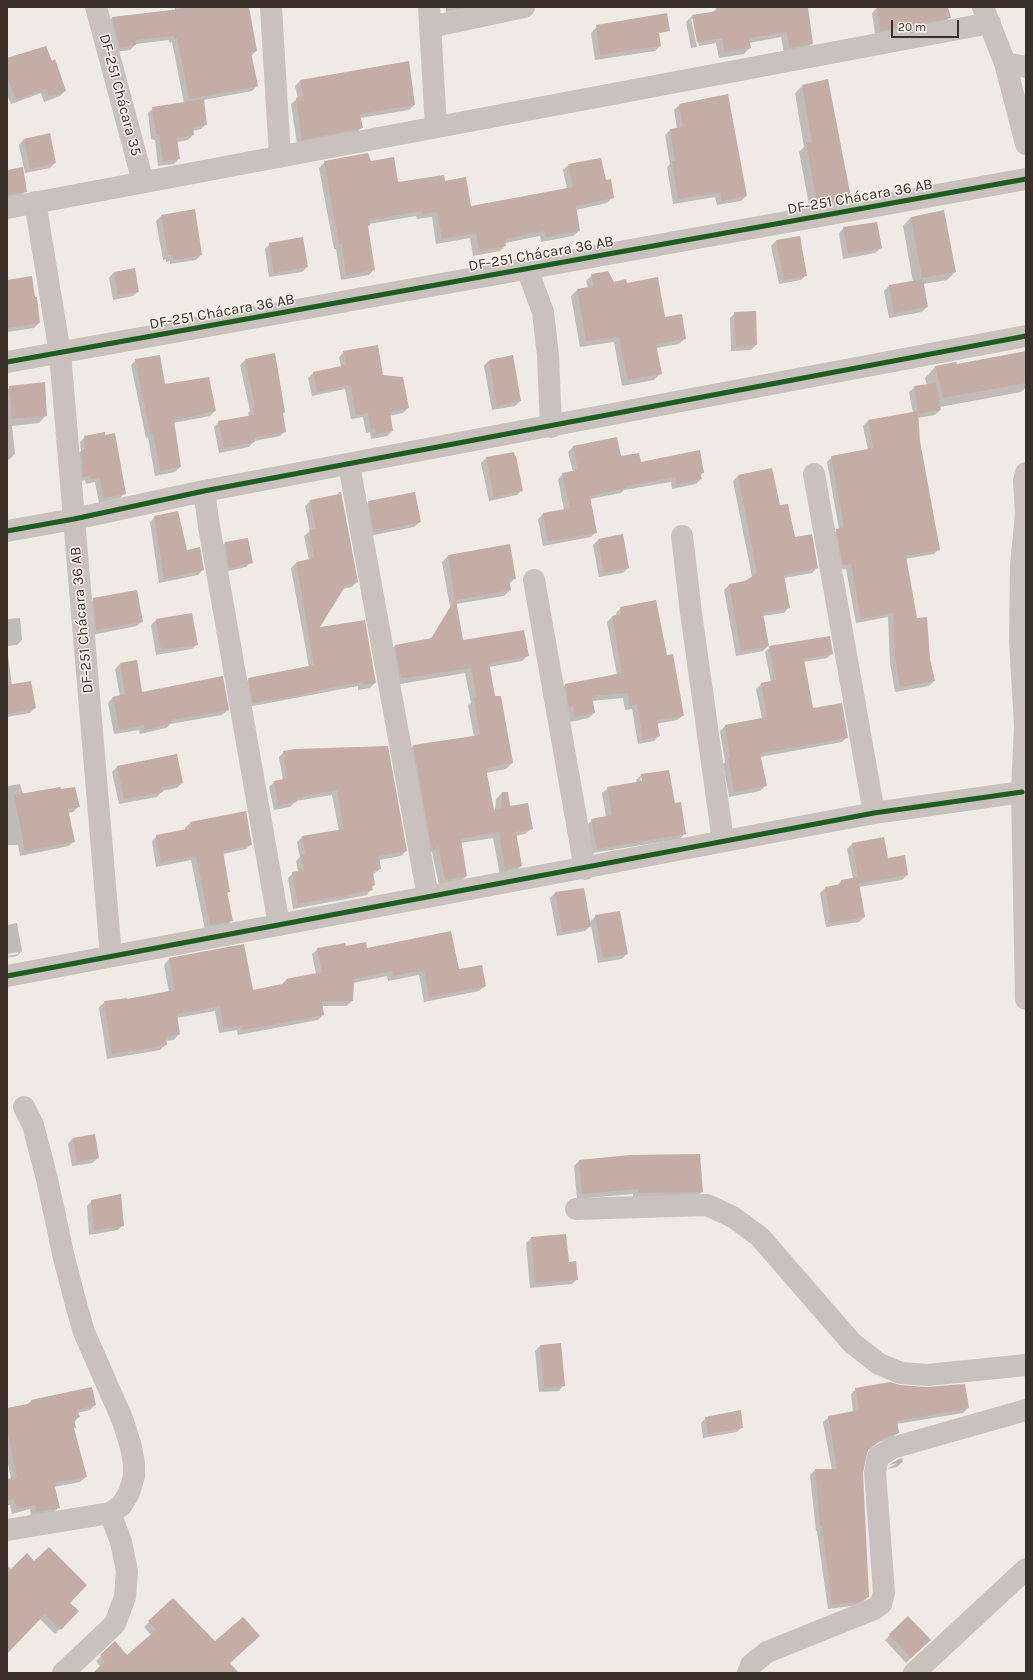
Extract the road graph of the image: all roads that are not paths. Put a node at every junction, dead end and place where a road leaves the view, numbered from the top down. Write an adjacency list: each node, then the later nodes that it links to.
1 (96, 7): 12 (street, DF-251 Chácara 35)
2 (271, 7): 10 (street)
3 (524, 7): 5 (street)
4 (986, 15): 6 (street); 8 (street)
5 (430, 17): 8 (street)
6 (1005, 63): 7 (street); 9 (street)
7 (1026, 67)
8 (436, 127): 10 (street)
9 (1026, 144)
10 (280, 157): 12 (street)
11 (1026, 179): 15 (street, DF-251 Chácara 36 AB)
12 (143, 182): 13 (street)
13 (35, 202): 14 (street); 17 (street)
14 (7, 208)
15 (526, 269): 17 (street, DF-251 Chácara 36 AB); 19 (street)
16 (1026, 336): 19 (street)
17 (60, 353): 18 (street); 24 (street, DF-251 Chácara 36 AB)
18 (7, 362)
19 (552, 427): 20 (street)
20 (349, 465): 23 (street); 32 (street)
21 (1026, 473): 28 (street)
22 (814, 474): 29 (street)
23 (204, 491): 24 (street); 33 (street)
24 (74, 519): 25 (street); 34 (street, DF-251 Chácara 36 AB)
25 (7, 531)
26 (682, 536): 30 (street)
27 (534, 580): 31 (street)
28 (1022, 792): 29 (street); 36 (street)
29 (874, 813): 30 (street)
30 (723, 842): 31 (street)
31 (586, 869): 32 (street)
32 (428, 897): 33 (street)
33 (279, 925): 34 (street)
34 (111, 956): 35 (street)
35 (7, 976)
36 (1026, 999)
37 (24, 1107): 41 (street)
38 (576, 1209): 39 (street)
39 (1026, 1364)
40 (1026, 1410): 45 (street)
41 (110, 1513): 42 (street); 44 (street)
42 (7, 1530)
43 (1026, 1569): 46 (street)
44 (63, 1673)
45 (748, 1673)
46 (915, 1673)

